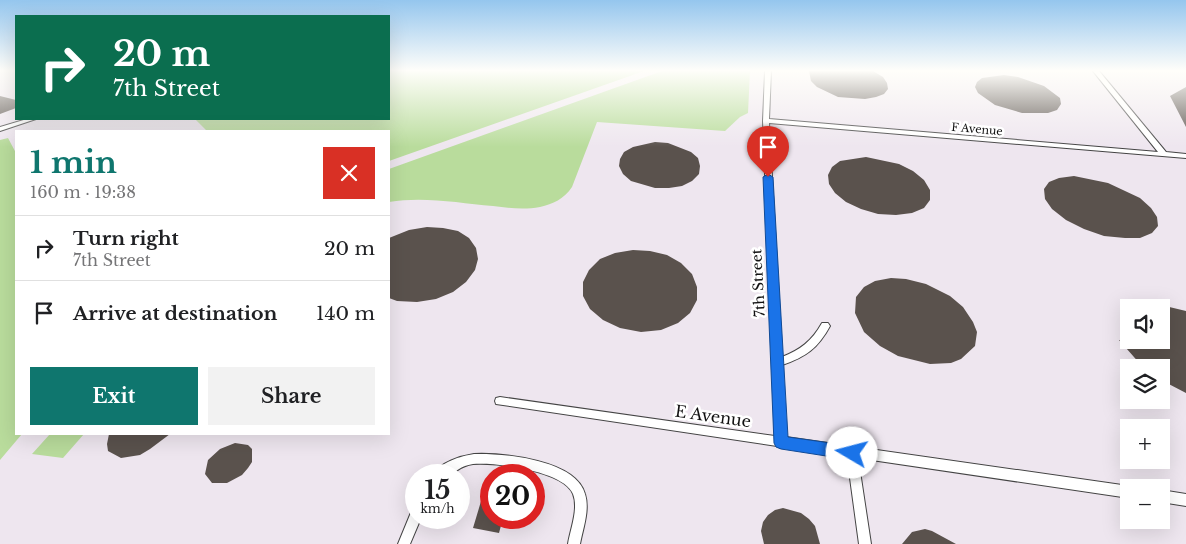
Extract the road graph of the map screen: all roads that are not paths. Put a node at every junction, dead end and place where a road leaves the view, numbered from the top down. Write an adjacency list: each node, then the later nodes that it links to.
1 (767, 96): 4 (lane, 7th Street)
2 (1117, 96): 6 (lane)
3 (30, 120): 5 (lane)
4 (766, 121): 6 (lane, F Avenue); 9 (lane, 7th Street)
5 (0, 129)
6 (1164, 154): 7 (lane, F Avenue)
7 (1186, 156)
8 (825, 326): 9 (lane)
9 (777, 363): 11 (lane, 7th Street)
10 (500, 401): 11 (lane, E Avenue)
11 (781, 443): 12 (lane, E Avenue)
12 (852, 453): 14 (lane, E Avenue); 20 (lane)
13 (456, 464): 19 (lane)
14 (1120, 491)
15 (1170, 497): 16 (lane)
16 (1186, 500)
17 (410, 529): 18 (lane)
18 (404, 544)
19 (574, 544)
20 (866, 544)

